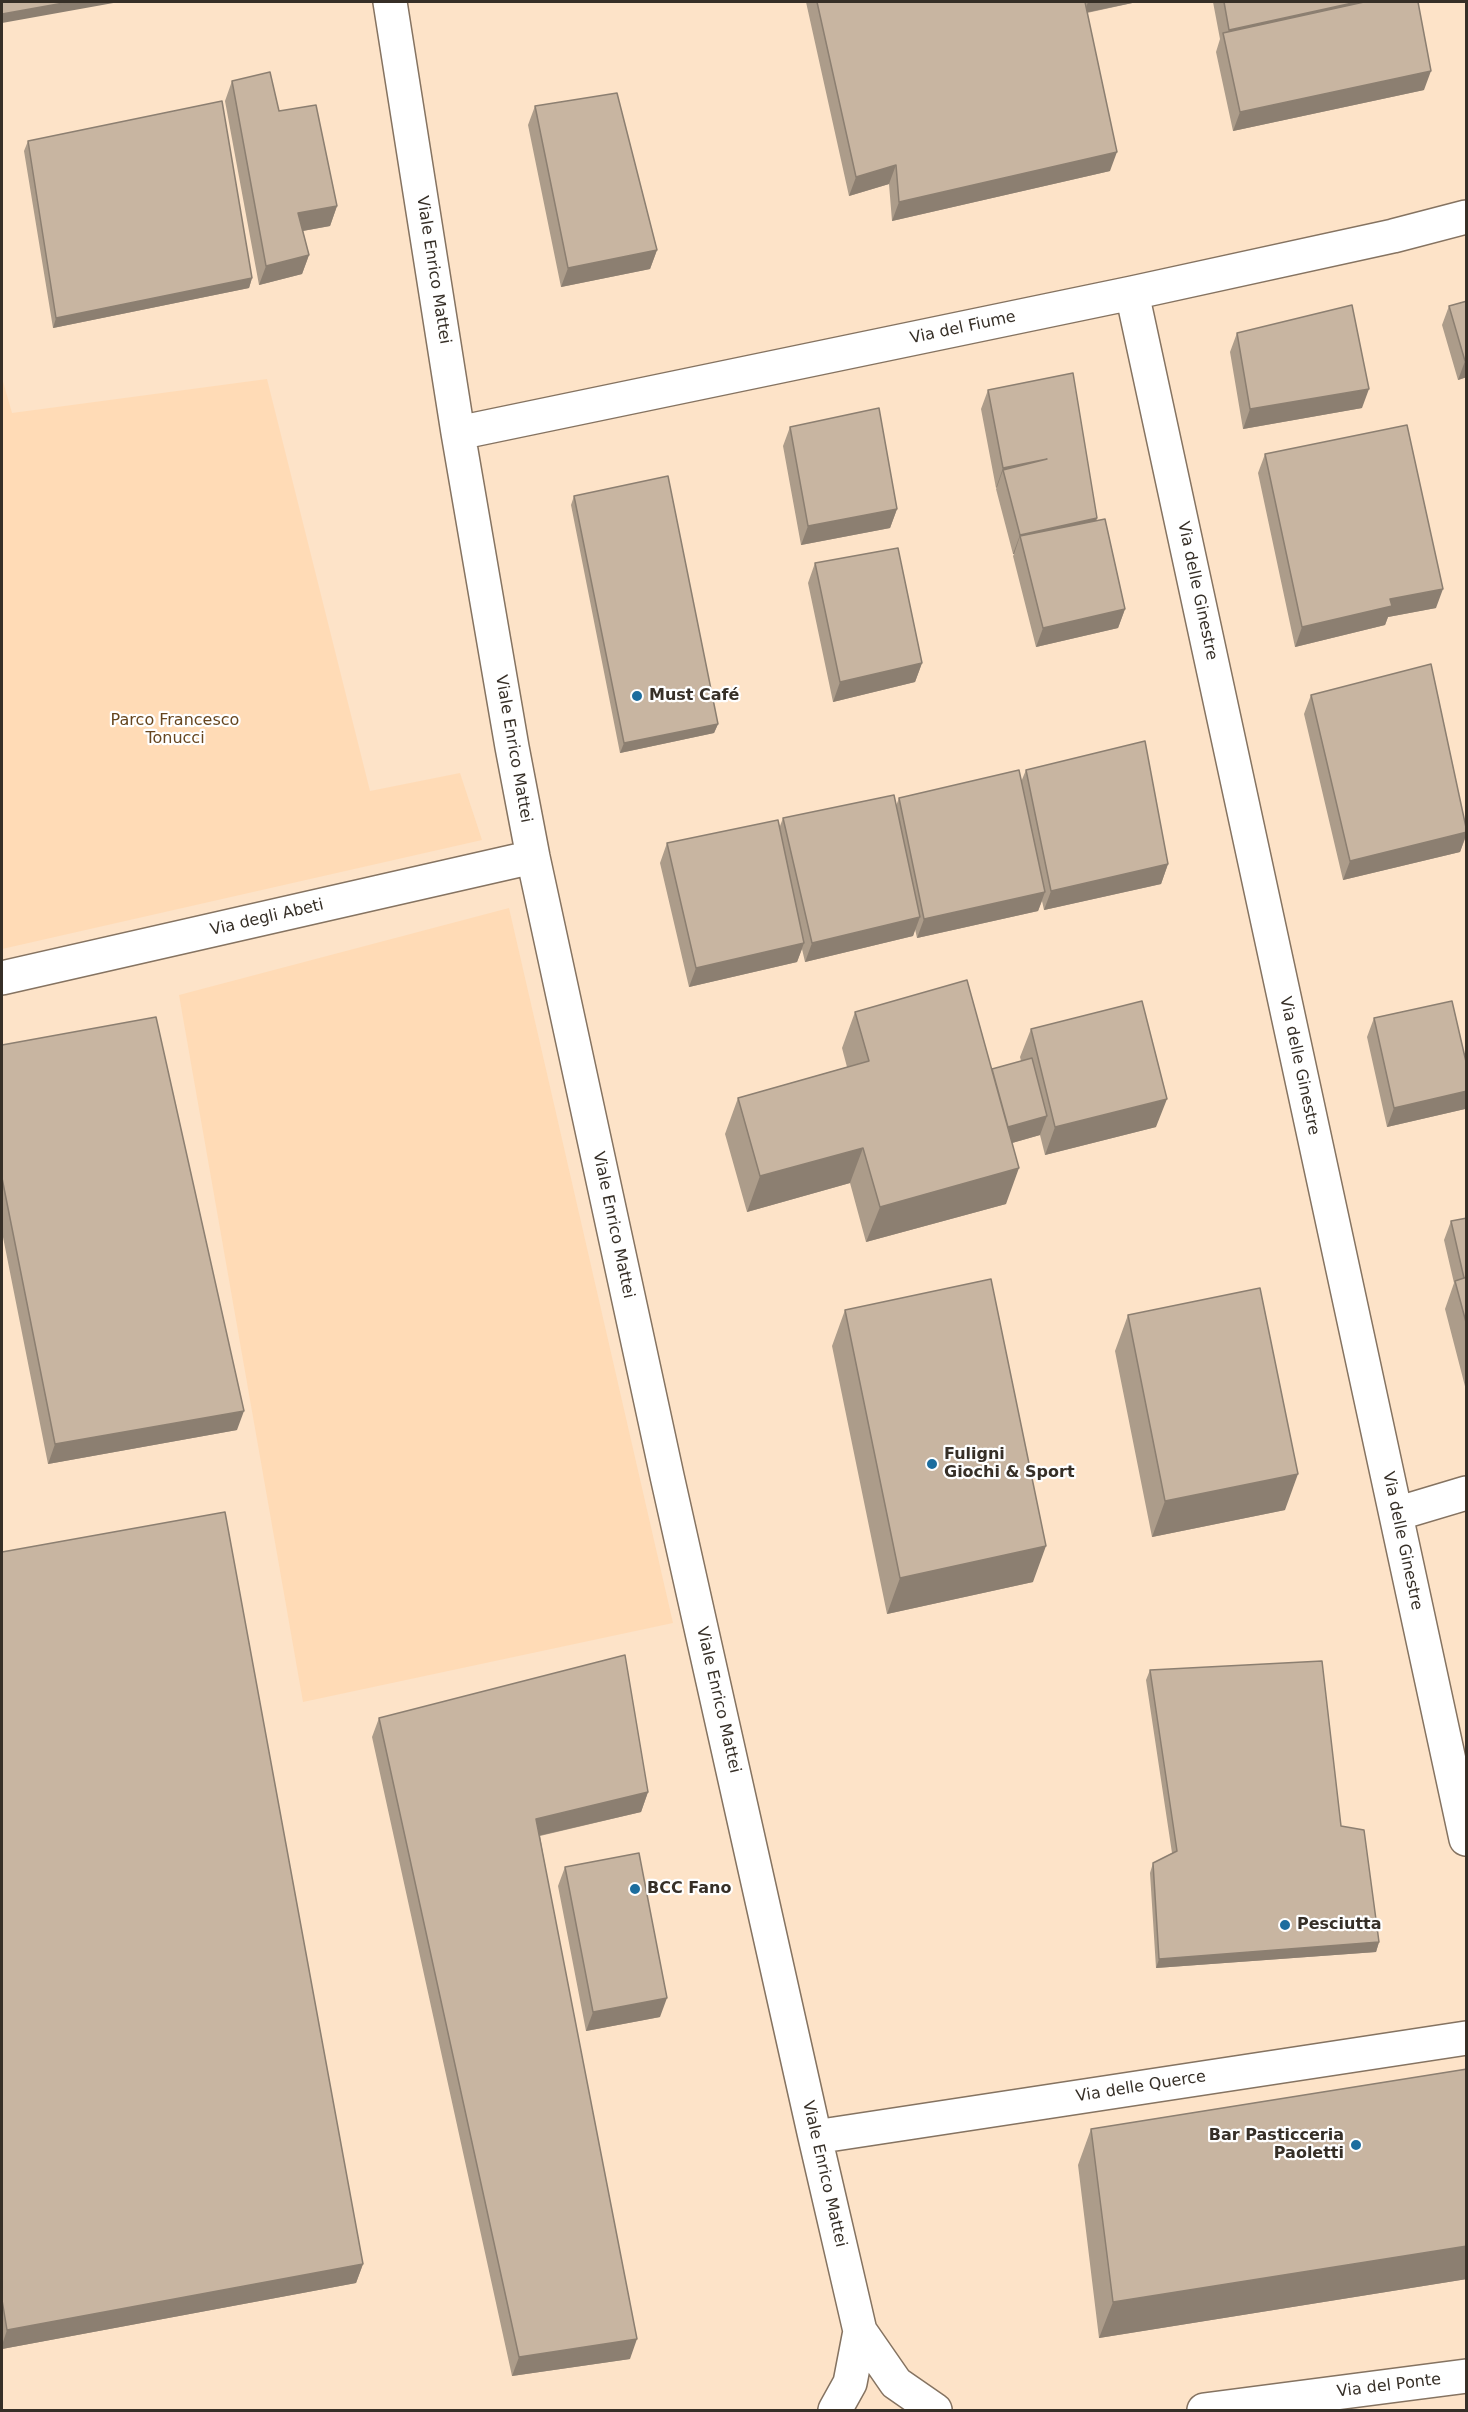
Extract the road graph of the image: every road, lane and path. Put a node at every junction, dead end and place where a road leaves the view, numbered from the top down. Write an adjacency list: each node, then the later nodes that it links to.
1 (390, 2): 4 (street, Viale Enrico Mattei)
2 (1467, 218): 3 (street, Via del Fiume)
3 (1132, 293): 4 (street, Via del Fiume); 8 (street, Via delle Ginestre)
4 (458, 434): 5 (street, Viale Enrico Mattei)
5 (533, 857): 6 (street, Via degli Abeti); 11 (street, Viale Enrico Mattei)
6 (2, 978)
7 (1467, 1493): 8 (street)
8 (1396, 1514): 9 (street, Via delle Ginestre)
9 (1467, 1839)
10 (1467, 2038): 11 (street, Via delle Querce)
11 (815, 2137): 12 (street, Viale Enrico Mattei)
12 (860, 2331): 14 (street); 15 (street, Viale Enrico Mattei)
13 (1467, 2376): 16 (street, Via del Ponte)
14 (835, 2410)
15 (935, 2410)
16 (1204, 2410)

